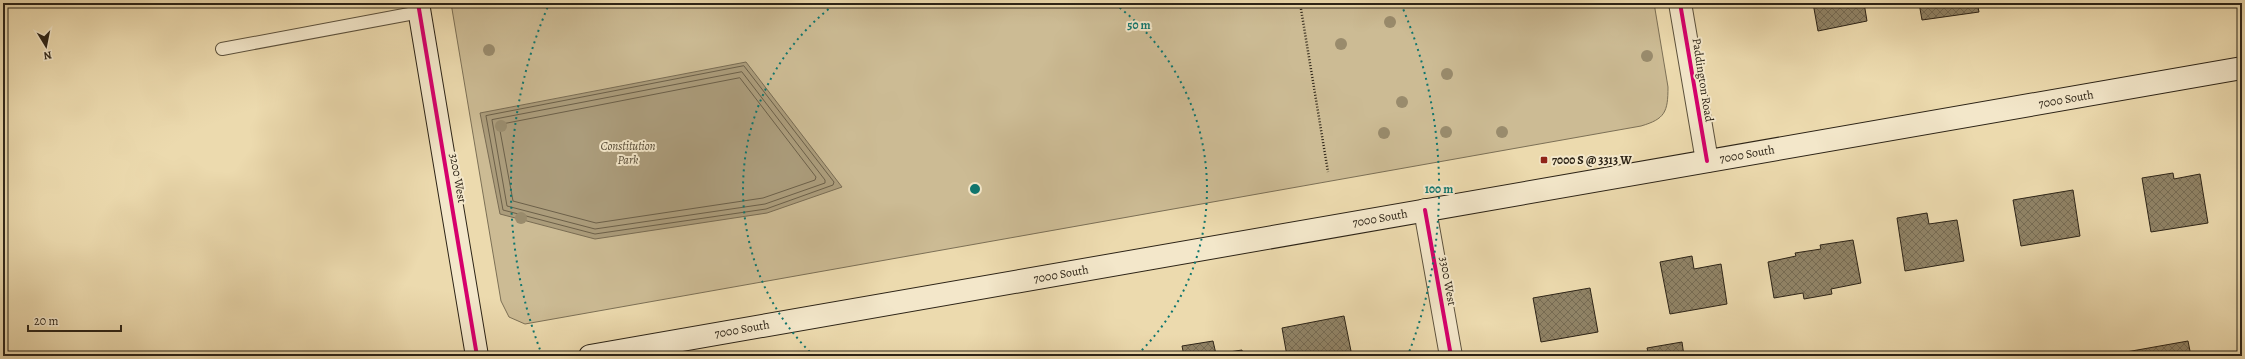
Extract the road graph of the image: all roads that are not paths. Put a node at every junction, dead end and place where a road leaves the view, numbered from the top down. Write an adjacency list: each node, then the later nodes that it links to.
1 (1680, 3): 5 (main road, Paddington Road)
2 (419, 7): 3 (lane); 7 (main road, 3200 West)
3 (222, 49)
4 (2242, 68): 5 (main road, 7000 South)
5 (1707, 161): 6 (main road, 7000 South)
6 (1425, 210): 8 (main road, 7000 South); 9 (main road, 3300 West)
7 (478, 356)
8 (590, 356)
9 (1451, 356)

